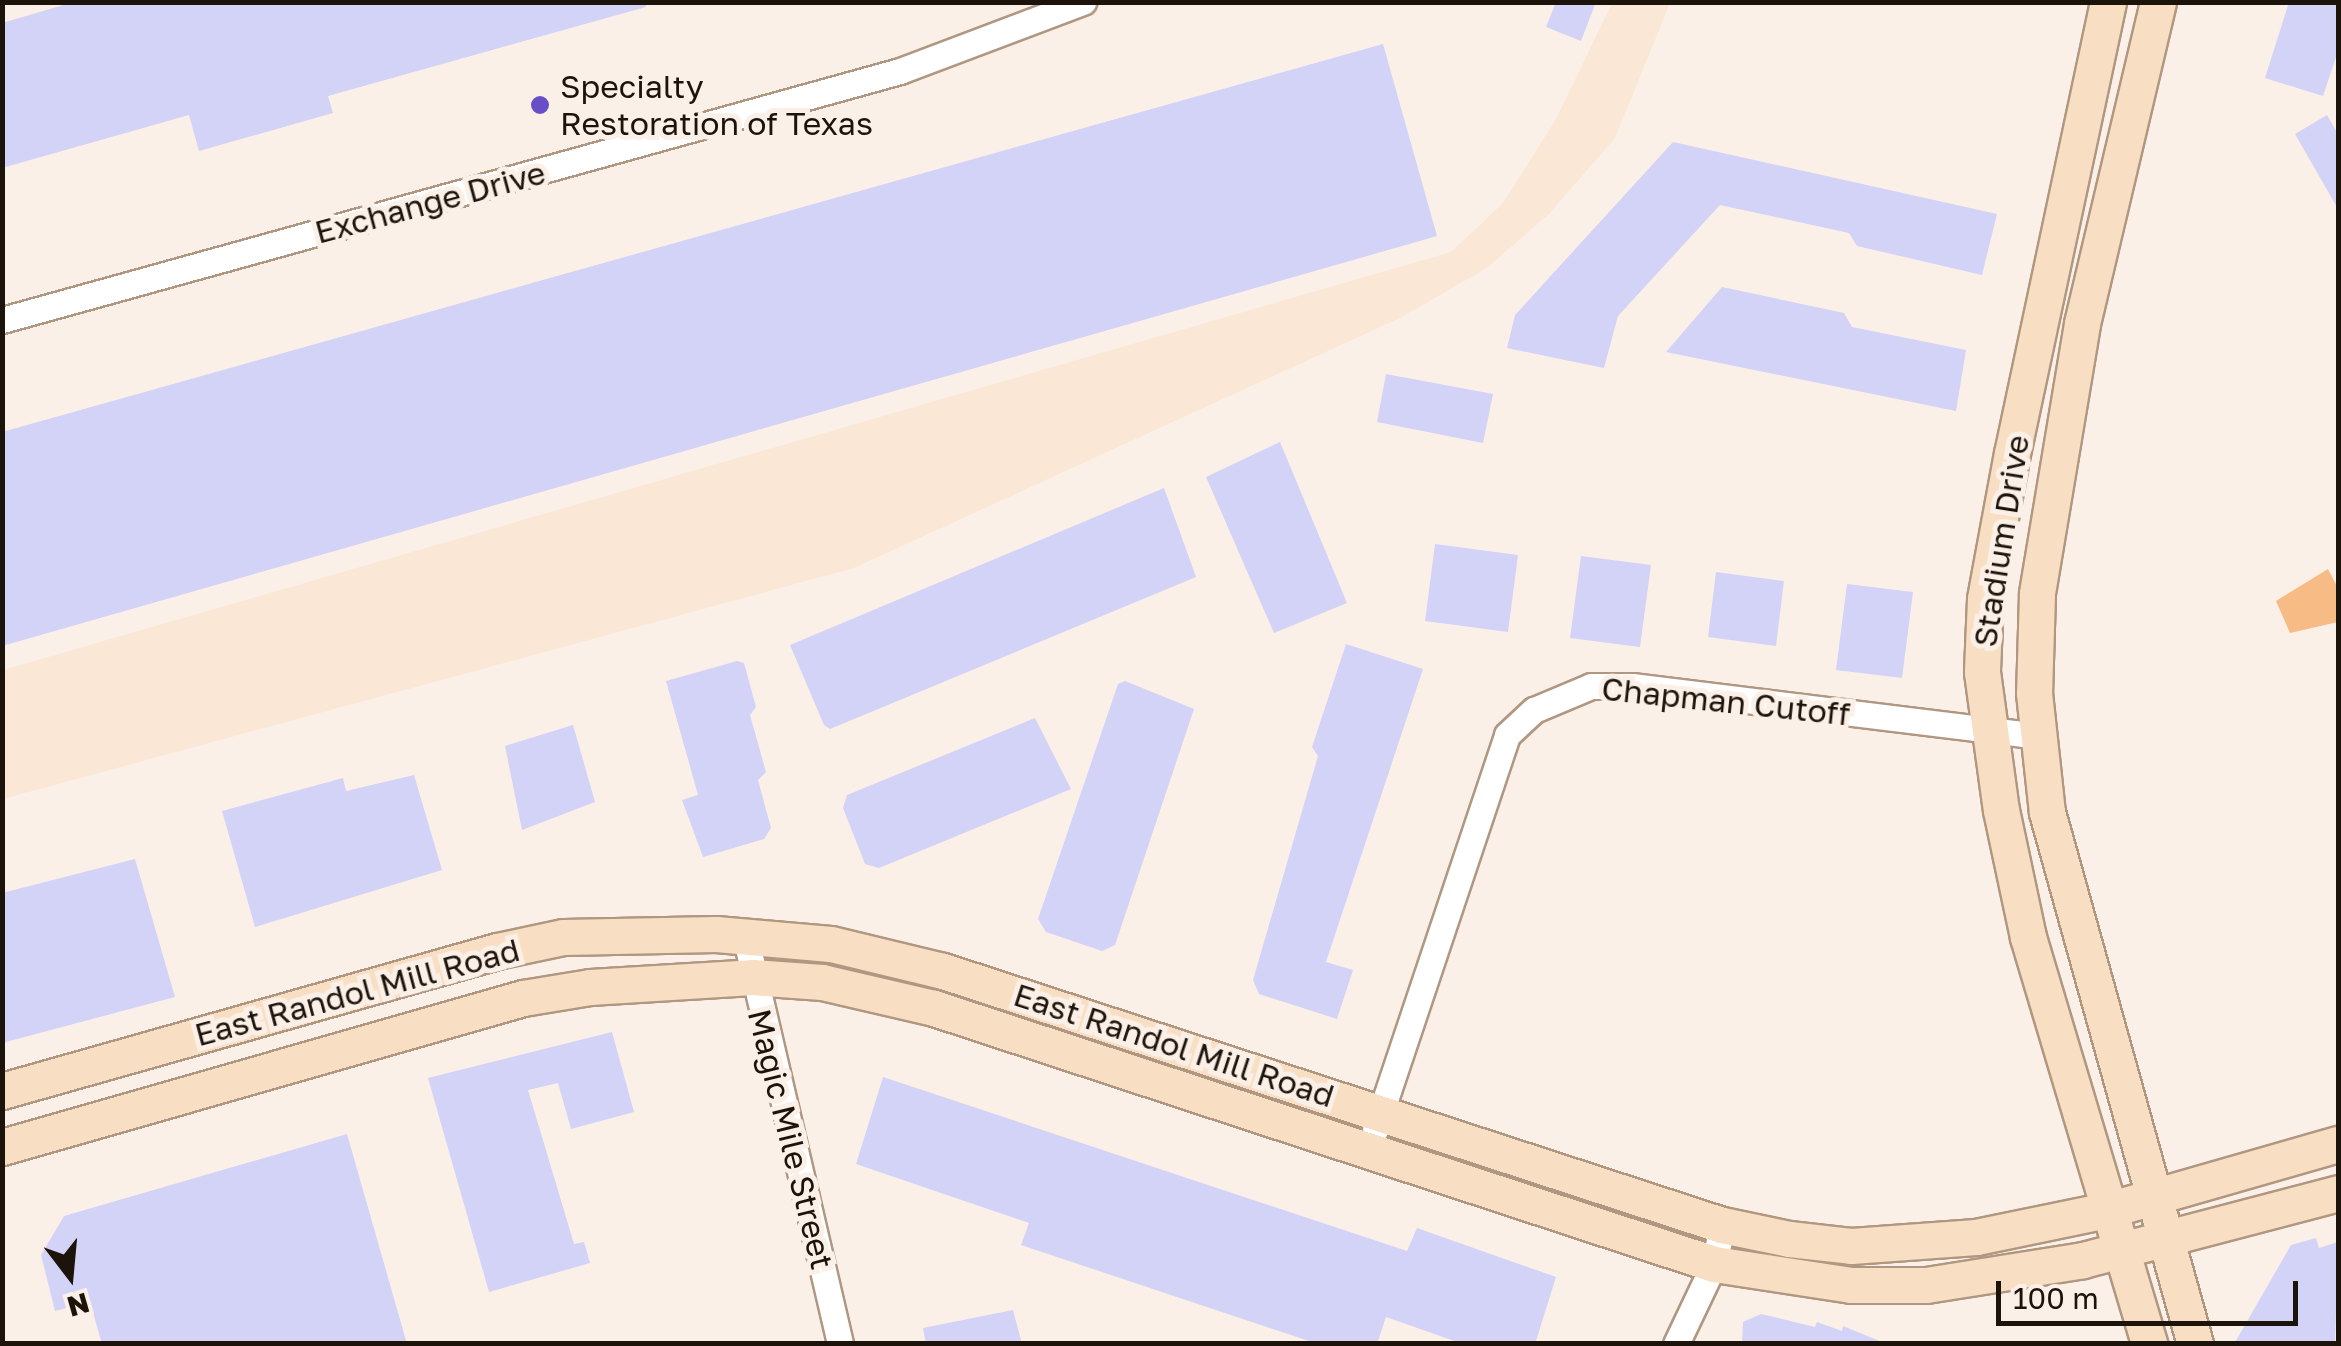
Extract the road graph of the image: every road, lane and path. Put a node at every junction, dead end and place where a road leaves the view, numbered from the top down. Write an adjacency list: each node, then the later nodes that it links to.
1 (1083, 2): 5 (street, Exchange Drive)
2 (2108, 2): 4 (main road, Stadium Drive)
3 (2158, 2): 6 (main road, Stadium Drive)
4 (2043, 316): 6 (main road); 7 (main road, Stadium Drive)
5 (2, 320)
6 (2082, 324): 8 (main road, Stadium Drive)
7 (1989, 730): 8 (street, Chapman Cutoff); 12 (street, Chapman Cutoff); 18 (main road, Stadium Drive)
8 (2037, 736): 17 (main road, Stadium Drive)
9 (745, 934): 10 (street, Magic Mile Street); 11 (main road, East Randol Mill Road); 12 (main road, East Randol Mill Road)
10 (752, 976): 14 (main road, East Randol Mill Road); 15 (main road, East Randol Mill Road); 23 (street, Magic Mile Street)
11 (2, 1092)
12 (1381, 1112): 15 (street, Chapman Cutoff); 19 (main road, East Randol Mill Road)
13 (2338, 1144): 17 (main road, East Randol Mill Road)
14 (2, 1146)
15 (1370, 1151): 22 (main road, East Randol Mill Road)
16 (2338, 1193): 20 (main road, East Randol Mill Road)
17 (2156, 1197): 18 (main road, East Randol Mill Road); 20 (main road, Stadium Drive)
18 (2112, 1208): 19 (main road, East Randol Mill Road); 21 (main road, Stadium Drive)
19 (1722, 1225): 22 (street)
20 (2168, 1241): 21 (main road, East Randol Mill Road); 26 (main road, Stadium Drive)
21 (2123, 1251): 22 (main road, East Randol Mill Road); 25 (main road, Stadium Drive)
22 (1714, 1264): 24 (street)
23 (840, 1344)
24 (1676, 1344)
25 (2149, 1344)
26 (2195, 1344)

